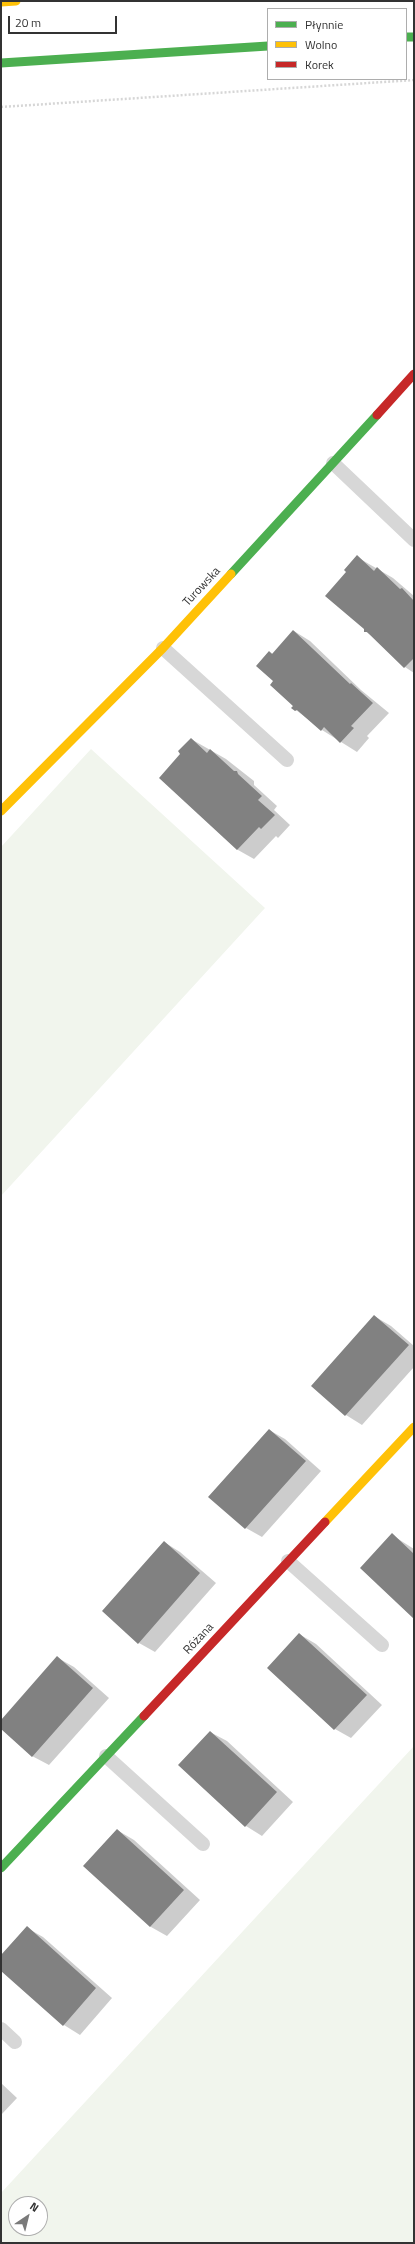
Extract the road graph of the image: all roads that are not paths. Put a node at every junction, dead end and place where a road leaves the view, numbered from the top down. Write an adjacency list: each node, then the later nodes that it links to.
1 (16, 1): 2 (street)
2 (1, 2)
3 (267, 46): 4 (street)
4 (1, 62)
5 (414, 374): 6 (street, Turowska)
6 (333, 463): 7 (lane); 8 (street, Turowska)
7 (414, 540)
8 (163, 648): 9 (lane); 10 (street, Turowska)
9 (287, 760)
10 (1, 811)
11 (414, 1427): 12 (street, Różana)
12 (288, 1561): 13 (lane); 14 (street, Różana)
13 (382, 1645)
14 (106, 1756): 15 (lane); 16 (street, Różana)
15 (203, 1844)
16 (1, 1868)
17 (1, 2029): 18 (lane)
18 (15, 2042)

